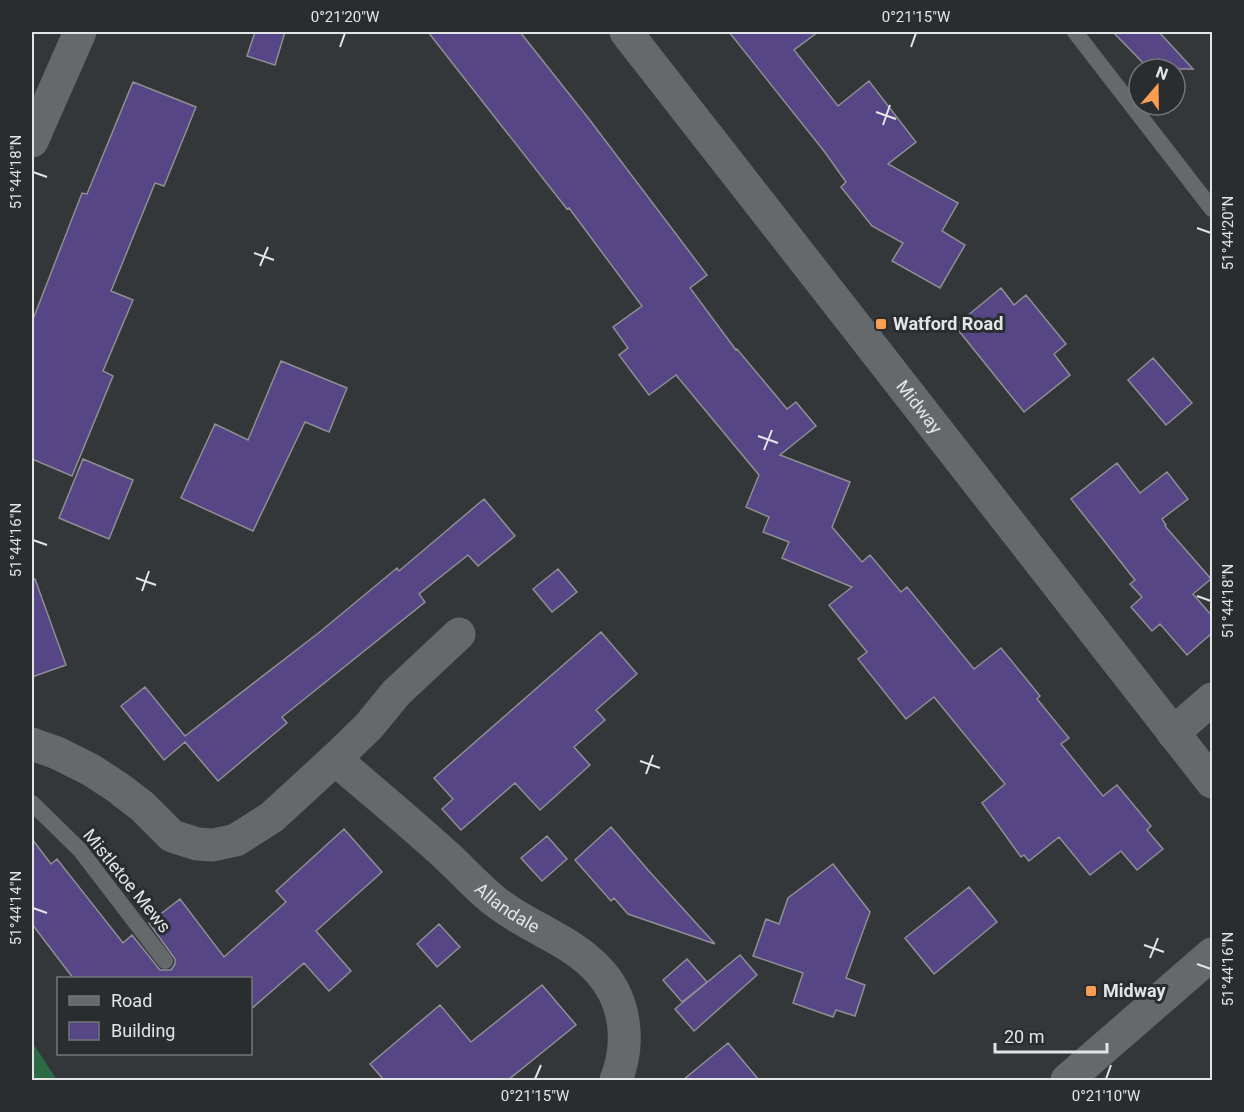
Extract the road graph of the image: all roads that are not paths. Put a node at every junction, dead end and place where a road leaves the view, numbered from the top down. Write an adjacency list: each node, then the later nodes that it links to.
1 (80, 32): 4 (street)
2 (626, 32): 8 (street, Midway)
3 (1075, 32): 5 (lane)
4 (32, 141)
5 (1212, 209)
6 (459, 634): 10 (street)
7 (1212, 699): 8 (street)
8 (1173, 732): 11 (street, Midway)
9 (32, 744): 10 (street)
10 (335, 759): 15 (street, Allandale)
11 (1212, 782)
12 (32, 802): 14 (lane, Mistletoe Mews)
13 (1212, 954): 16 (street)
14 (165, 961)
15 (616, 1080)
16 (1067, 1080)

